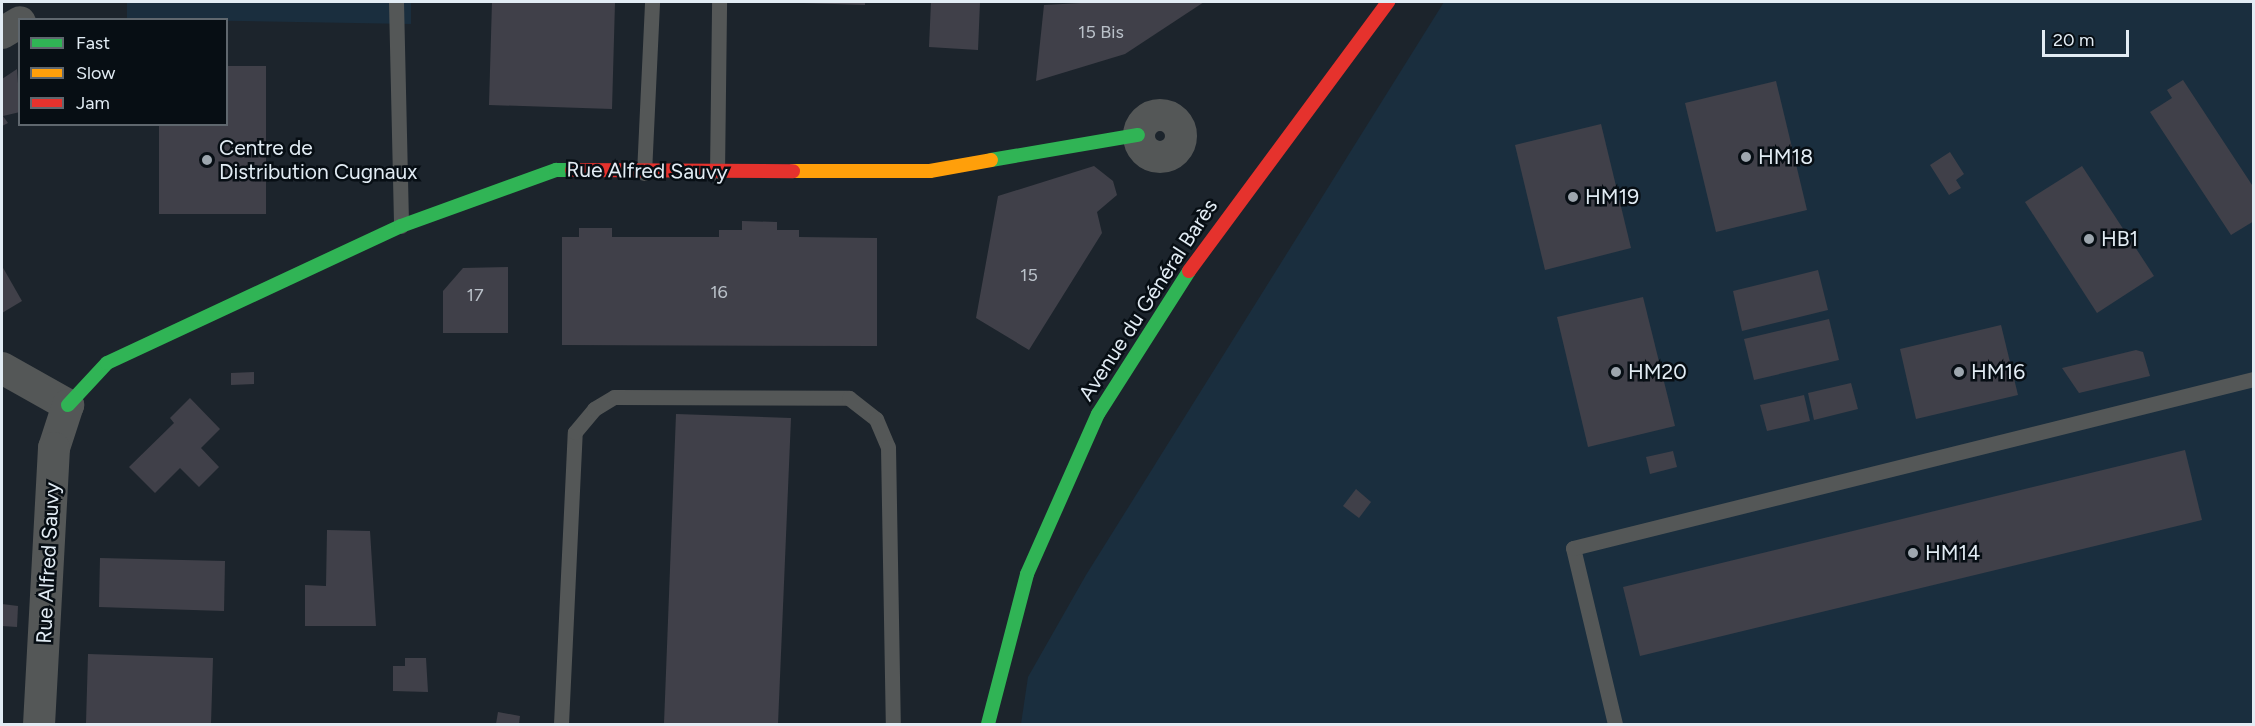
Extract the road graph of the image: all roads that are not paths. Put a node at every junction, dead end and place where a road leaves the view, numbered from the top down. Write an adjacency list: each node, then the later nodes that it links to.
1 (396, 2): 10 (lane)
2 (652, 2): 8 (lane)
3 (719, 2): 9 (lane)
4 (1388, 2): 17 (street, Avenue du Général Barès)
5 (18, 23): 6 (street)
6 (2, 33)
7 (1138, 135): 9 (street, Rue Alfred Sauvy)
8 (644, 173): 9 (street, Rue Alfred Sauvy); 10 (street, Rue Alfred Sauvy)
9 (717, 173)
10 (401, 226): 13 (street, Rue Alfred Sauvy)
11 (2, 368): 13 (street)
12 (2253, 379): 18 (lane)
13 (68, 405): 14 (street, Rue Alfred Sauvy)
14 (39, 724)
15 (561, 724): 16 (lane)
16 (893, 724)
17 (988, 724)
18 (1615, 724)

